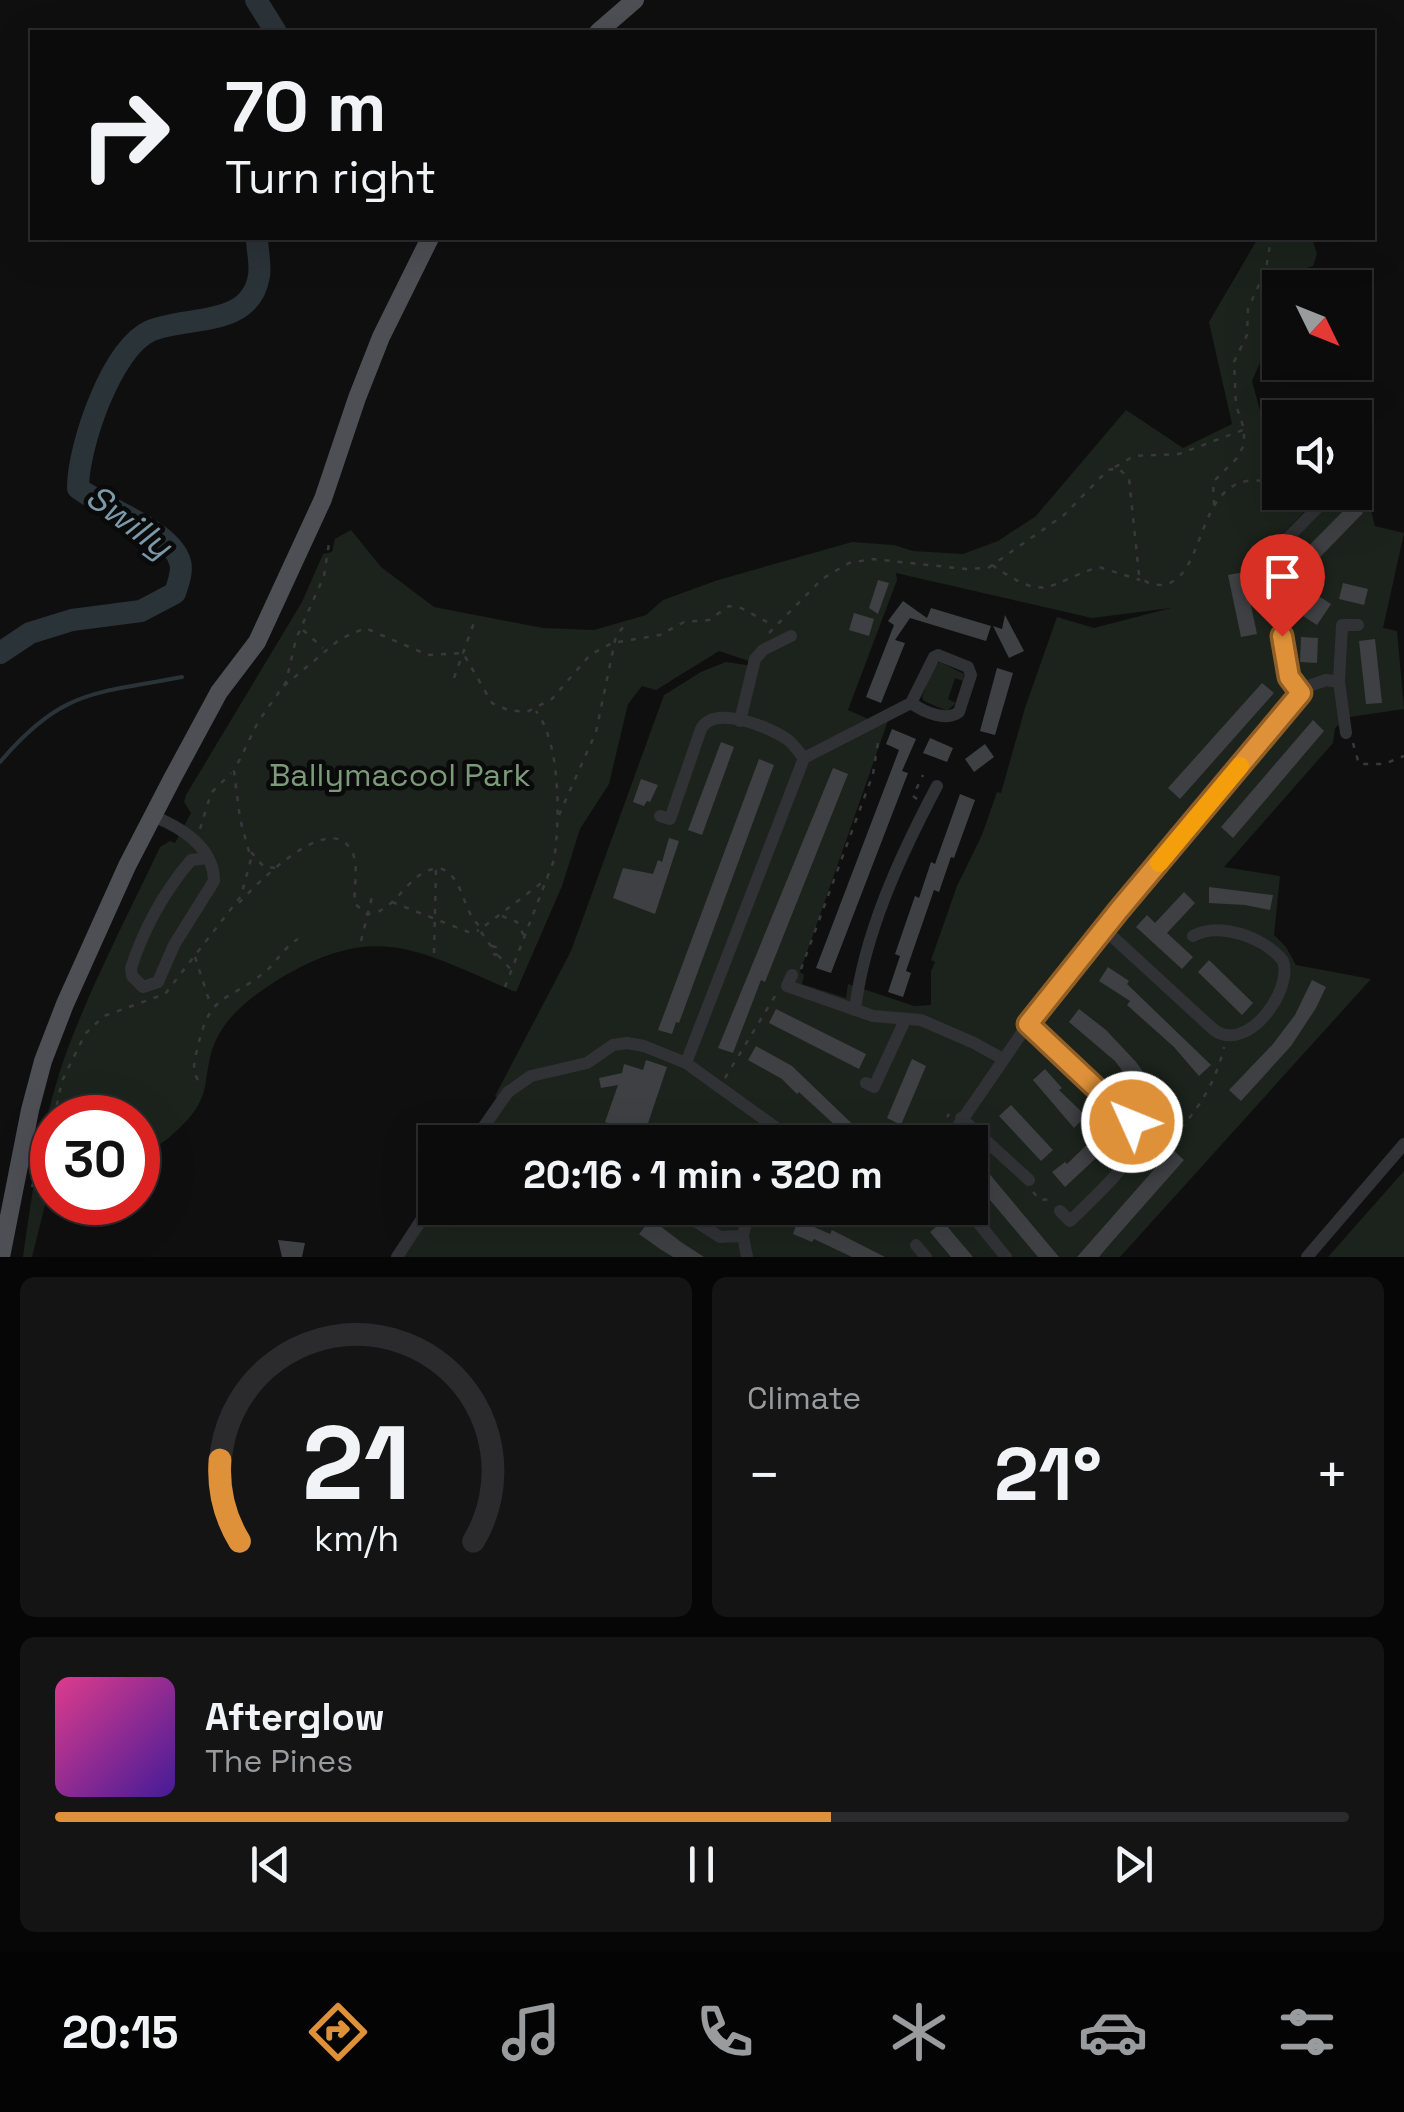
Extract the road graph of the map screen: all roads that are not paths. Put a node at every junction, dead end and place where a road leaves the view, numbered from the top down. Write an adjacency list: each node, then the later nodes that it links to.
1 (635, 0): 2 (main road)
2 (600, 30)
3 (429, 240): 14 (main road)
4 (1315, 510): 8 (street)
5 (1358, 625): 7 (street)
6 (791, 636): 10 (street)
7 (1339, 682): 8 (street); 11 (street)
8 (1301, 693): 19 (street)
9 (911, 703): 9 (street); 12 (street)
10 (740, 720): 12 (street); 15 (street)
11 (1346, 732)
12 (804, 758): 26 (street)
13 (937, 786): 22 (street)
14 (153, 816): 16 (street); 41 (main road)
15 (660, 816)
16 (184, 830): 17 (street); 18 (street)
17 (208, 858): 18 (street); 18 (street)
18 (177, 874)
19 (1104, 930): 20 (street); 24 (street)
20 (1193, 936)
21 (792, 975): 22 (street)
22 (855, 1010): 23 (street)
23 (905, 1020): 25 (street); 27 (street)
24 (1028, 1024): 25 (street); 34 (street)
25 (1003, 1060): 28 (street)
26 (686, 1063): 29 (street); 30 (street)
27 (866, 1083)
28 (958, 1112): 31 (street); 33 (street)
29 (485, 1125)
30 (763, 1125)
31 (950, 1125)
32 (1404, 1144): 46 (street)
33 (1027, 1182)
34 (1062, 1205)
35 (418, 1224): 42 (street)
36 (701, 1225): 39 (street)
37 (745, 1225): 39 (street)
38 (980, 1225): 45 (street)
39 (743, 1236): 43 (street)
40 (916, 1245): 44 (street)
41 (1, 1257)
42 (396, 1257)
43 (748, 1257)
44 (926, 1257)
45 (1006, 1257)
46 (1306, 1257)

